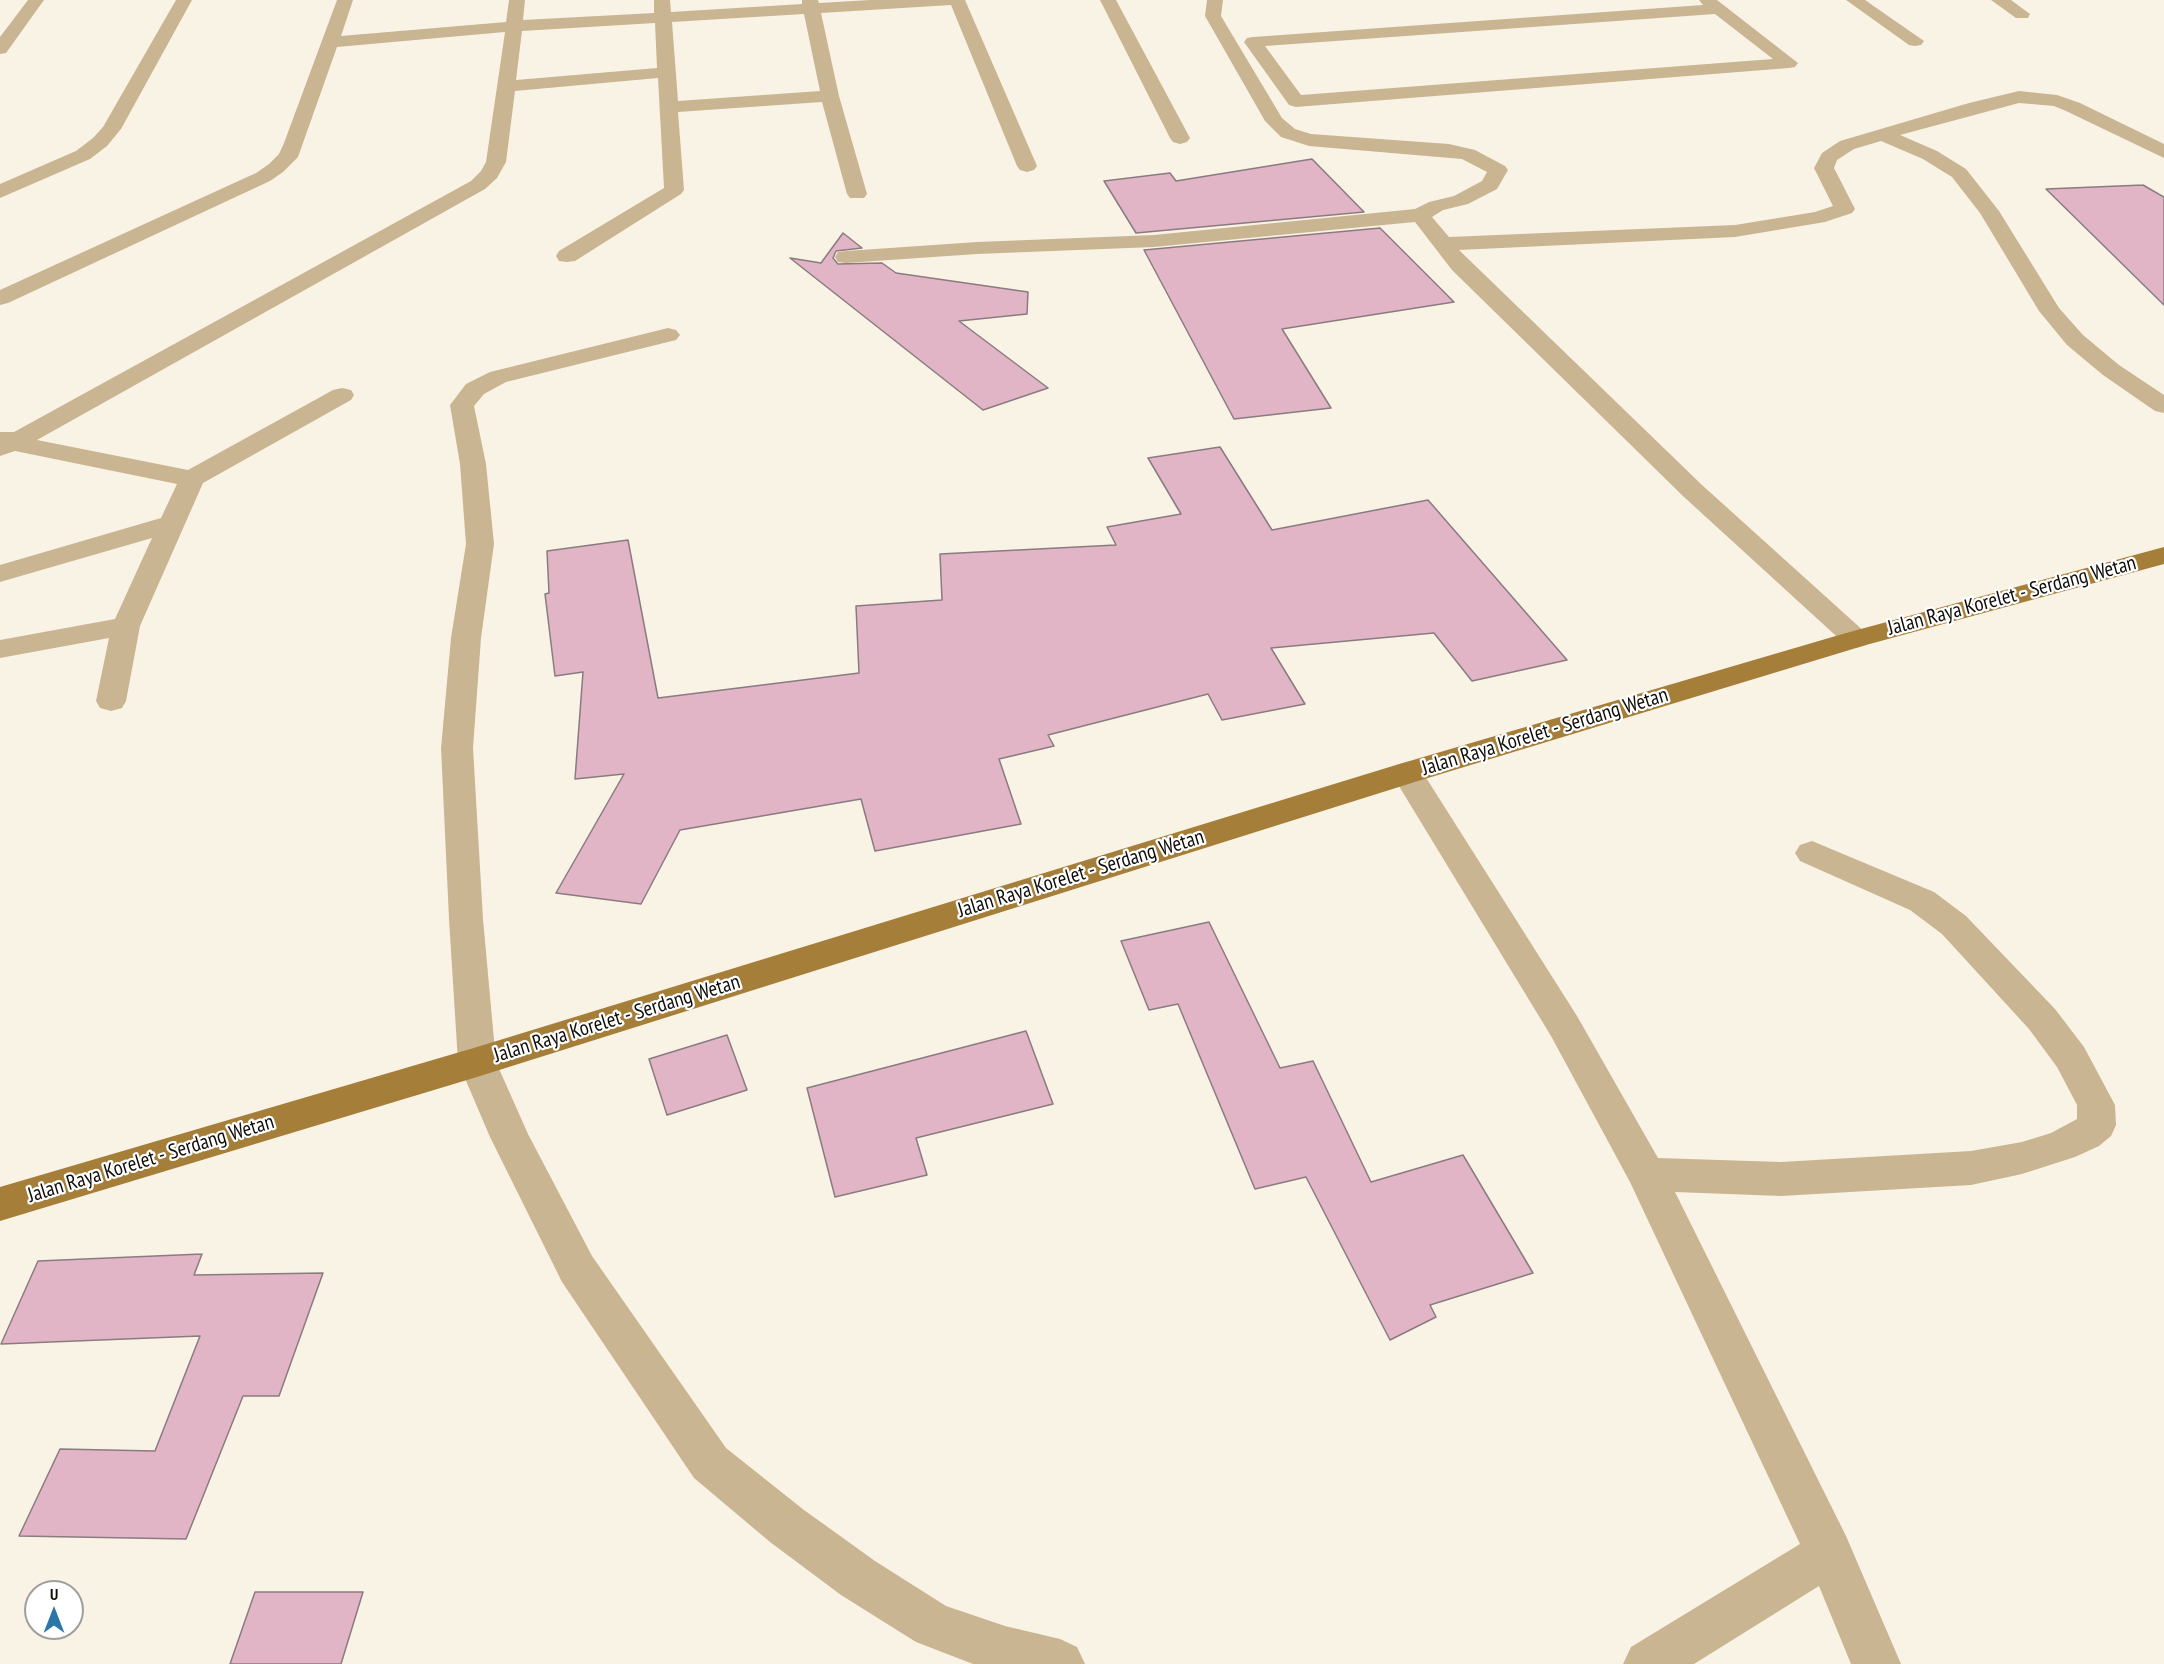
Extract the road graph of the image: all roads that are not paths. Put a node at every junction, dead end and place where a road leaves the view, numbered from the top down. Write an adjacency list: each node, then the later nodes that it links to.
1 (36, 0): 17 (street)
2 (184, 0): 26 (street)
3 (345, 0): 16 (street)
4 (517, 0): 14 (street)
5 (956, 0): 10 (street); 25 (street)
6 (1107, 0): 23 (street)
7 (1215, 0): 28 (street)
8 (1854, 0): 15 (street)
9 (1999, 0): 13 (street)
10 (810, 4): 12 (street); 20 (street)
11 (1713, 5): 11 (street)
12 (662, 8): 14 (street); 18 (street)
13 (2022, 14)
14 (514, 26): 16 (street); 19 (street)
15 (1915, 41)
16 (329, 42): 32 (street)
17 (1, 47)
18 (668, 72): 19 (street); 21 (street)
19 (507, 86): 36 (street)
20 (830, 96): 21 (street); 27 (street)
21 (668, 107): 30 (street)
22 (1881, 134): 24 (street); 29 (street); 35 (street)
23 (1180, 138)
24 (2164, 152)
25 (1027, 166)
26 (0, 192)
27 (857, 194)
28 (1420, 215): 29 (street); 31 (street)
29 (1443, 244): 42 (street)
30 (567, 256)
31 (846, 256)
32 (0, 298)
33 (668, 335): 47 (street)
34 (342, 394): 37 (street)
35 (2164, 406)
36 (4, 441): 37 (street)
37 (192, 479): 38 (street)
38 (173, 523): 40 (street); 41 (street)
39 (2164, 555): 42 (main road, Jalan Raya Korelet - Serdang Wetan)
40 (3, 565)
41 (126, 626): 43 (street); 44 (street)
42 (1856, 639): 45 (main road, Jalan Raya Korelet - Serdang Wetan)
43 (0, 649)
44 (111, 701)
45 (1407, 773): 47 (main road, Jalan Raya Korelet - Serdang Wetan); 48 (street)
46 (1812, 853): 48 (street)
47 (477, 1062): 49 (main road, Jalan Raya Korelet - Serdang Wetan); 51 (street)
48 (1646, 1174): 50 (street)
49 (0, 1203)
50 (1829, 1553): 52 (street); 53 (street)
51 (1060, 1664)
52 (1648, 1664)
53 (1876, 1664)

